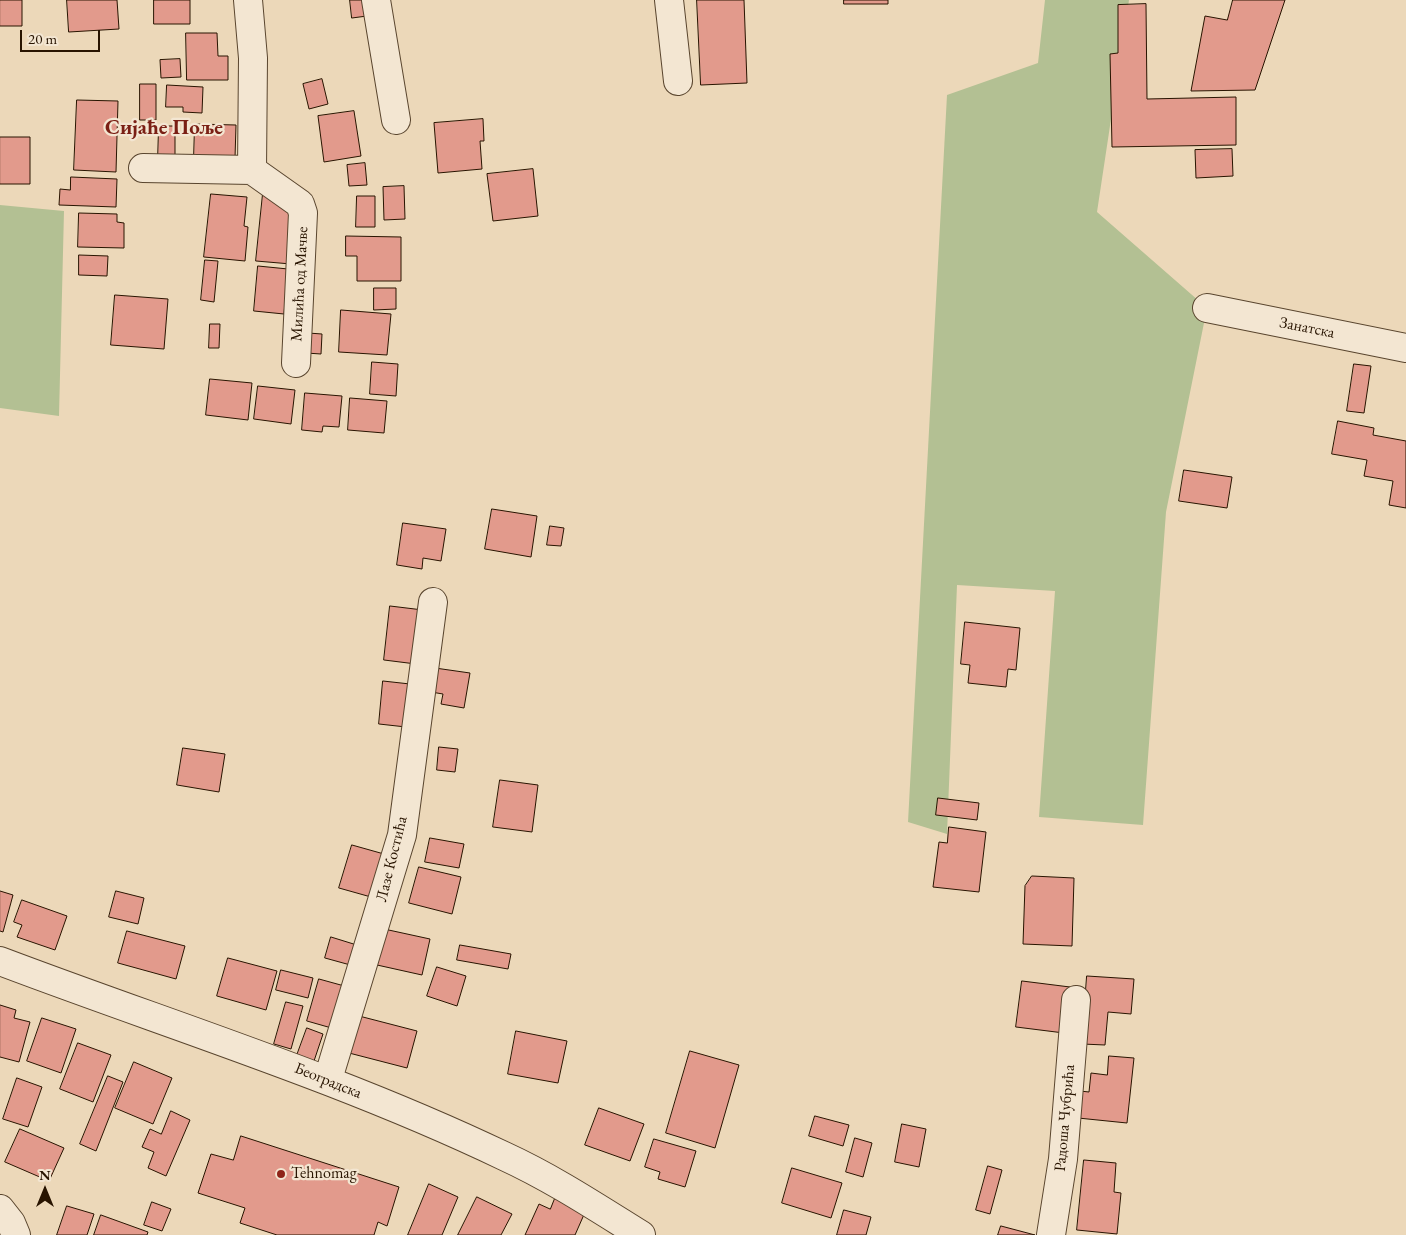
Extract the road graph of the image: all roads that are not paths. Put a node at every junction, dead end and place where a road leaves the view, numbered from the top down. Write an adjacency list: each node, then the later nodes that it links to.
1 (248, 0): 7 (street)
2 (376, 0): 5 (street)
3 (669, 0): 4 (street)
4 (678, 81)
5 (396, 120)
6 (144, 168): 7 (street)
7 (252, 170): 10 (street, Милића од Мачве)
8 (1207, 308): 9 (street, Занатска)
9 (1406, 348)
10 (296, 364)
11 (433, 602): 14 (street, Лазе Костића)
12 (0, 961): 14 (street, Београдска)
13 (1076, 1000): 18 (street, Радоша Чубрића)
14 (328, 1079): 17 (street, Београдска)
15 (0, 1209): 16 (street)
16 (16, 1235)
17 (641, 1235)
18 (1051, 1235)

